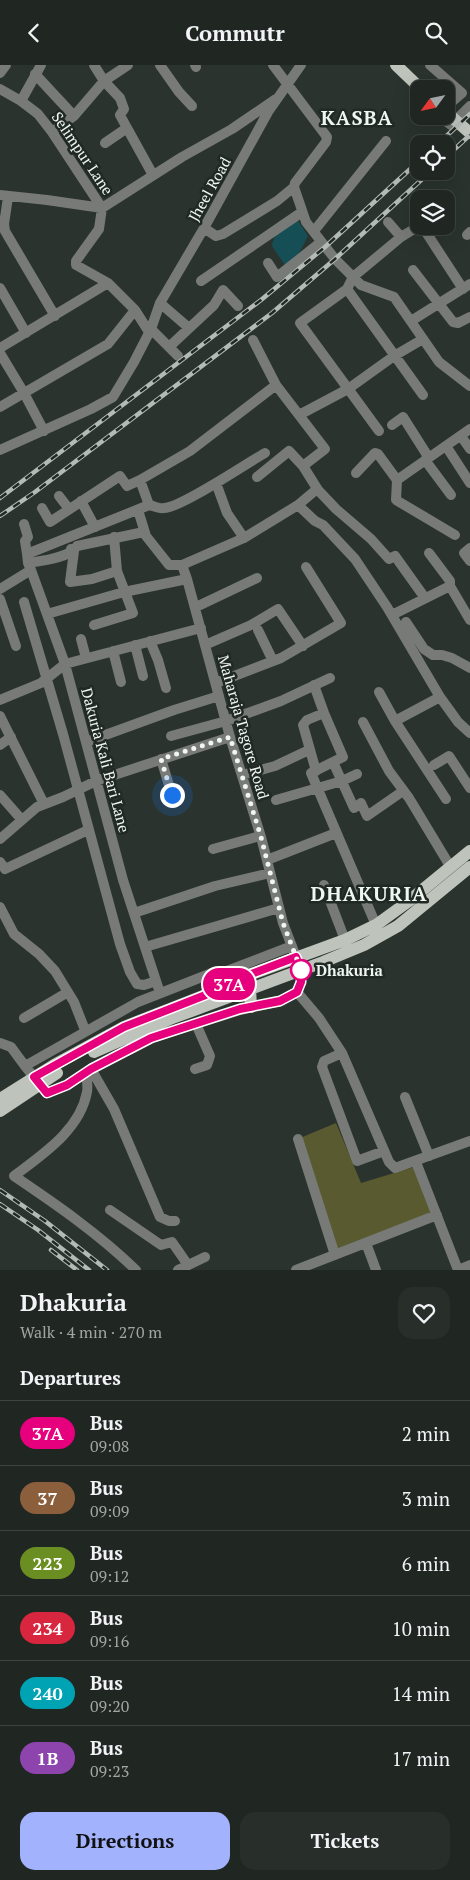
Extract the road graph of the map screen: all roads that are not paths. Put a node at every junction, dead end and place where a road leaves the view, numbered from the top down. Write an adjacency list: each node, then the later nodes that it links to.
1 (6, 65): 10 (street)
2 (94, 65): 13 (street)
3 (128, 65): 13 (street)
4 (160, 65): 20 (street)
5 (273, 65): 14 (street)
6 (301, 65): 14 (street, Jheel Road)
7 (396, 65): 11 (main road)
8 (430, 65): 12 (street)
9 (38, 69): 19 (street); 22 (street)
10 (0, 73)
11 (412, 80)
12 (447, 80)
13 (104, 81): 22 (street); 25 (street)
14 (288, 85): 17 (street, Jheel Road); 31 (street)
15 (455, 87): 18 (street)
16 (2, 94): 19 (street, Selimpur Lane)
17 (279, 97): 30 (street); 36 (street, Jheel Road)
18 (455, 99)
19 (20, 101): 26 (street, Selimpur Lane)
20 (192, 106)
21 (470, 106): 24 (street)
22 (74, 116): 26 (street)
23 (455, 120): 27 (main road)
24 (455, 121)
25 (127, 128): 29 (street); 30 (street)
26 (52, 132): 33 (street, Selimpur Lane)
27 (470, 133)
28 (386, 141): 37 (street)
29 (105, 143)
30 (153, 175): 33 (street)
31 (294, 187): 34 (street); 36 (street)
32 (4, 196): 33 (street); 54 (street)
33 (102, 208): 46 (street, Selimpur Lane)
34 (302, 212): 37 (street); 45 (street)
35 (388, 222): 40 (street)
36 (204, 229): 50 (street, Jheel Road)
37 (314, 231): 41 (street)
38 (410, 232): 40 (street)
39 (428, 235): 47 (street)
40 (401, 237): 44 (street)
41 (322, 242): 42 (street); 44 (street)
42 (268, 263)
43 (413, 270): 51 (street)
44 (353, 277): 49 (street); 56 (street)
45 (201, 281)
46 (108, 283): 53 (street, Selimpur Lane); 54 (street)
47 (466, 286): 51 (street)
48 (0, 288): 59 (street)
49 (346, 289): 66 (street); 69 (street)
50 (160, 303): 57 (street); 58 (street, Jheel Road)
51 (438, 304): 55 (street); 56 (street)
52 (238, 306): 57 (street)
53 (135, 310): 58 (street, Selimpur Lane); 70 (street)
54 (55, 316): 59 (street)
55 (470, 317)
56 (412, 321): 60 (street)
57 (189, 328): 62 (street)
58 (150, 331): 62 (street, Selimpur Lane); 76 (street, Jheel Road)
59 (26, 333): 63 (street)
60 (423, 339): 66 (street); 68 (street)
61 (253, 341): 67 (street)
62 (169, 347): 65 (street, Selimpur Lane)
63 (0, 348)
64 (0, 353): 70 (street)
65 (178, 356)
66 (394, 356): 69 (street); 71 (street)
67 (276, 385): 73 (street); 87 (street)
68 (470, 387)
69 (348, 389): 73 (street); 77 (street)
70 (24, 393): 72 (street); 76 (street)
71 (423, 395)
72 (0, 407)
73 (299, 415): 84 (street)
74 (392, 425): 83 (street)
75 (470, 429): 78 (street)
76 (44, 431): 81 (street, Jheel Road)
77 (379, 431)
78 (461, 436): 79 (street); 80 (street)
79 (446, 446): 83 (street); 90 (street)
80 (470, 449)
81 (0, 451)
82 (265, 453): 89 (street)
83 (427, 459): 88 (street); 92 (street)
84 (303, 466): 86 (street); 91 (street)
85 (356, 473): 88 (street)
86 (257, 477)
87 (140, 480): 94 (street); 95 (street)
88 (397, 480): 103 (street)
89 (216, 483): 95 (street); 105 (street)
90 (470, 483)
91 (317, 489): 96 (street); 120 (street)
92 (451, 495)
93 (59, 496): 98 (street)
94 (82, 501): 98 (street); 101 (street)
95 (149, 505): 99 (street)
96 (298, 505): 105 (street); 126 (street)
97 (42, 508): 98 (street)
98 (69, 509)
99 (138, 510): 101 (street); 102 (street)
100 (24, 524): 111 (street, Dakuria Kali Bari Lane)
101 (96, 527): 106 (street)
102 (144, 532): 104 (street); 112 (street)
103 (455, 535)
104 (114, 537): 108 (street); 114 (street)
105 (244, 538): 112 (street)
106 (60, 540): 108 (street); 111 (street)
107 (470, 548): 110 (street)
108 (74, 551): 111 (street); 114 (street)
109 (429, 553): 117 (street)
110 (470, 561)
111 (29, 562): 118 (street); 125 (street, Dakuria Kali Bari Lane)
112 (182, 565): 116 (street, Maharaja Tagore Road)
113 (306, 567): 137 (street)
114 (117, 571): 119 (street)
115 (257, 578): 124 (street)
116 (187, 579): 119 (street); 124 (street, Maharaja Tagore Road)
117 (450, 586): 120 (street); 123 (street)
118 (0, 589)
119 (124, 592): 125 (street); 129 (street)
120 (425, 598): 126 (street)
121 (0, 599): 136 (street)
122 (24, 602): 145 (street)
123 (466, 603): 127 (street)
124 (196, 607): 130 (street, Maharaja Tagore Road)
125 (47, 614): 141 (street, Dakuria Kali Bari Lane)
126 (392, 615): 152 (street)
127 (470, 620)
128 (406, 622): 142 (street)
129 (94, 625)
130 (201, 628): 133 (street); 135 (street, Maharaja Tagore Road)
131 (258, 630): 140 (street)
132 (81, 639): 139 (street)
133 (150, 641): 134 (street); 149 (street)
134 (135, 645): 138 (street); 143 (street)
135 (206, 645): 137 (street); 147 (street, Maharaja Tagore Road)
136 (16, 646)
137 (303, 646): 140 (street)
138 (113, 651): 139 (street); 146 (street)
139 (86, 658): 141 (street)
140 (273, 661): 147 (street)
141 (65, 664): 145 (street); 163 (street, Dakuria Kali Bari Lane)
142 (470, 668)
143 (143, 676)
144 (330, 678): 148 (street)
145 (46, 679): 153 (street); 176 (street)
146 (121, 682)
147 (216, 683): 151 (street, Maharaja Tagore Road)
148 (314, 685): 154 (street); 156 (street)
149 (166, 687)
150 (379, 692): 157 (street)
151 (219, 696): 156 (street, Maharaja Tagore Road); 163 (street)
152 (440, 697): 157 (street); 159 (street)
153 (0, 700)
154 (324, 713): 165 (street); 167 (street)
155 (0, 716): 161 (street)
156 (226, 721): 160 (street); 162 (street, Maharaja Tagore Road)
157 (395, 721): 180 (street)
158 (363, 722): 177 (street)
159 (470, 733)
160 (171, 736)
161 (11, 737): 164 (street); 182 (street)
162 (230, 737): 166 (street); 171 (street, Maharaja Tagore Road)
163 (86, 742): 172 (street, Dakuria Kali Bari Lane)
164 (0, 745)
165 (309, 750): 169 (street); 171 (street)
166 (161, 759): 172 (street); 179 (street)
167 (334, 762): 169 (street); 173 (street)
168 (434, 765): 175 (street)
169 (316, 771): 174 (street)
170 (357, 774): 173 (street)
171 (242, 775): 186 (street, Maharaja Tagore Road)
172 (96, 781): 176 (street); 198 (street, Dakuria Kali Bari Lane)
173 (342, 781): 174 (street); 177 (street)
174 (316, 787): 181 (street); 185 (street)
175 (470, 788)
176 (77, 790): 182 (street); 184 (street)
177 (403, 791): 192 (street)
178 (0, 795): 183 (street)
179 (172, 795)
180 (446, 799)
181 (276, 800)
182 (44, 804): 183 (street)
183 (22, 820): 187 (street)
184 (88, 830): 191 (street); 205 (street)
185 (336, 833): 190 (street); 199 (street)
186 (260, 836): 188 (street); 190 (street, Maharaja Tagore Road)
187 (0, 839)
188 (213, 849)
189 (470, 851): 192 (main road)
190 (267, 860): 194 (street, Maharaja Tagore Road)
191 (2, 865)
192 (450, 866): 199 (main road)
193 (470, 867): 203 (main road)
194 (270, 873): 197 (street, Maharaja Tagore Road); 198 (street)
195 (324, 885): 200 (street)
196 (0, 907): 207 (street)
197 (279, 908): 201 (street); 202 (street, Maharaja Tagore Road)
198 (134, 913): 201 (street, Dakuria Kali Bari Lane)
199 (376, 925): 200 (main road)
200 (346, 940): 202 (main road)
201 (145, 947): 205 (street, Dakuria Kali Bari Lane)
202 (294, 951): 203 (street, Maharaja Tagore Road); 204 (main road)
203 (301, 970): 204 (main road); 206 (street)
204 (246, 977): 208 (street); 209 (main road); 210 (main road)
205 (156, 981): 208 (street, Dakuria Kali Bari Lane)
206 (297, 992): 210 (street); 215 (street)
207 (68, 993): 211 (street); 213 (street)
208 (160, 993): 213 (street)
209 (203, 1001): 220 (main road); 221 (main road)
210 (251, 1007): 212 (street)
211 (24, 1018)
212 (196, 1023): 217 (street); 218 (street)
213 (85, 1030): 216 (street)
214 (0, 1043): 216 (street)
215 (342, 1053): 224 (street); 224 (street)
216 (25, 1066): 218 (street)
217 (196, 1069)
218 (89, 1071): 229 (street); 235 (street)
219 (405, 1097): 225 (street)
220 (0, 1099)
221 (0, 1111)
222 (298, 1139): 231 (street)
223 (470, 1141): 225 (street)
224 (384, 1151): 226 (street)
225 (429, 1156): 226 (street)
226 (416, 1161): 228 (street)
227 (110, 1210): 233 (street)
228 (437, 1215): 230 (street); 239 (street)
229 (175, 1221)
230 (366, 1243): 231 (street); 238 (street)
231 (334, 1255): 237 (street)
232 (205, 1257): 233 (street)
233 (188, 1265): 236 (street)
234 (470, 1265): 239 (street)
235 (136, 1270)
236 (178, 1270)
237 (296, 1270)
238 (376, 1270)
239 (458, 1270)

